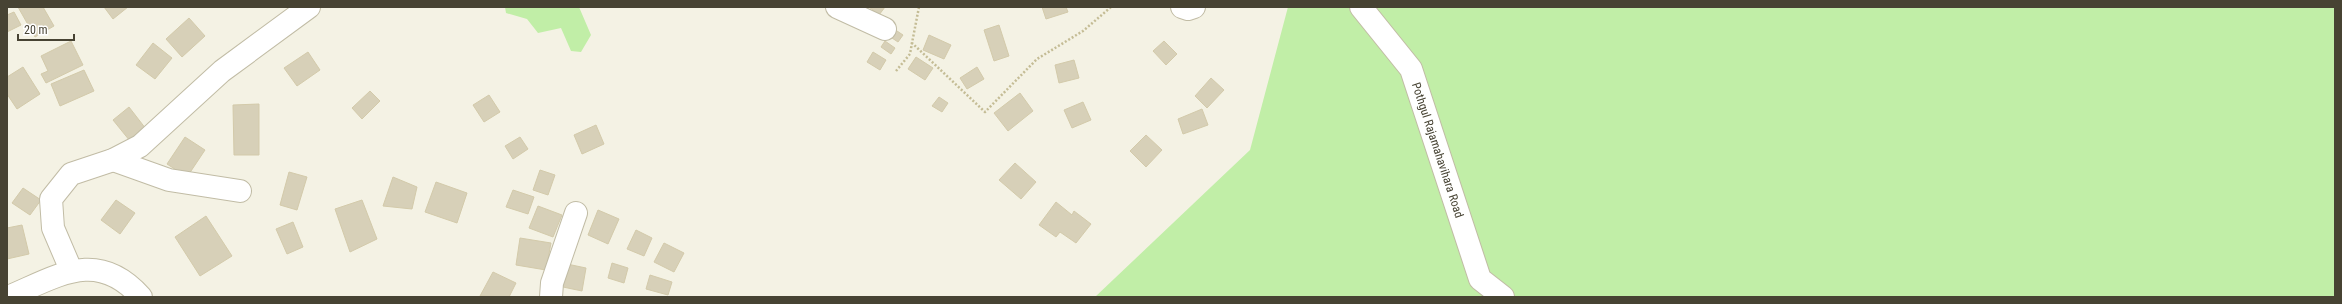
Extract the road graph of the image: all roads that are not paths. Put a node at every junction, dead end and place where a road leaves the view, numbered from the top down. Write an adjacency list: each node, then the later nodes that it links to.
1 (309, 7): 7 (street)
2 (836, 7): 6 (street)
3 (1182, 7): 4 (street)
4 (1194, 7)
5 (1361, 7): 14 (street, Pothgul Rajamahavihara Road)
6 (885, 29)
7 (113, 160): 8 (street); 10 (street)
8 (240, 191)
9 (576, 213): 13 (street)
10 (71, 270): 11 (street); 12 (street)
11 (8, 297)
12 (141, 297)
13 (551, 297)
14 (1503, 297)

